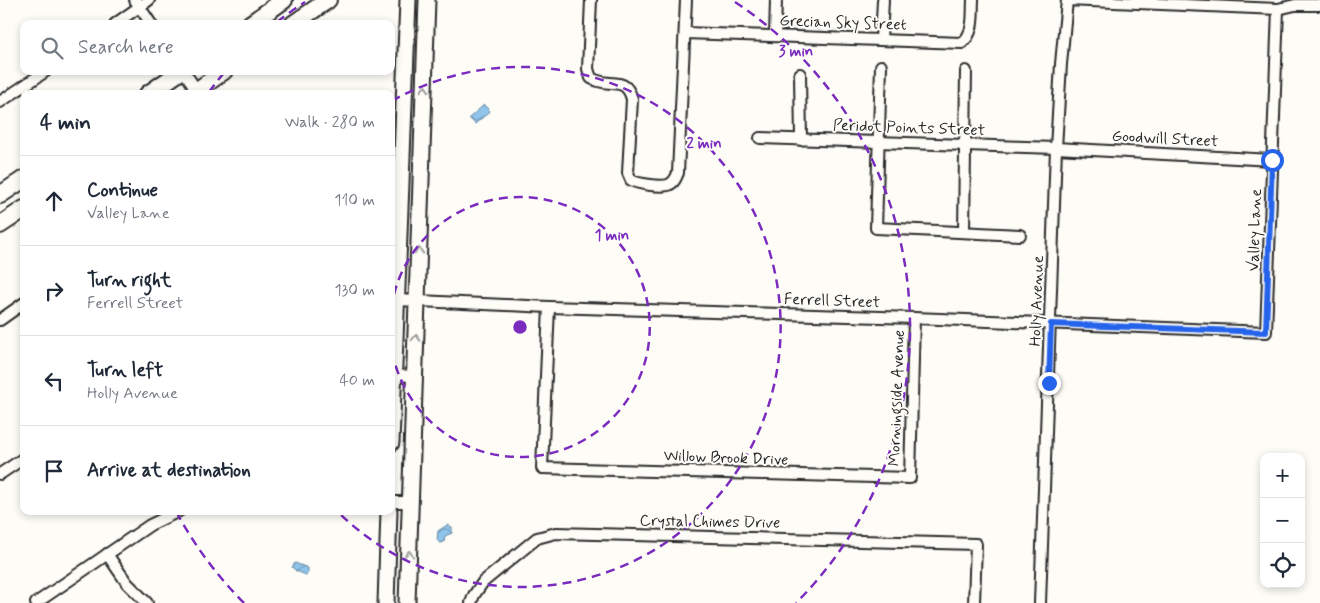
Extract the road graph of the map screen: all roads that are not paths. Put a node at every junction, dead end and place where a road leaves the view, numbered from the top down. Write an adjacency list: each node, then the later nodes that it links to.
1 (150, 0): 12 (street)
2 (284, 0): 17 (main road)
3 (328, 0): 18 (main road)
4 (408, 0): 45 (main road)
5 (427, 0): 46 (main road, one-way to 5)
6 (591, 0): 19 (street)
7 (686, 0): 19 (street)
8 (776, 0): 20 (street)
9 (883, 0): 21 (street)
10 (973, 0): 21 (street, Grecian Sky Street)
11 (1067, 0): 14 (street); 37 (street, Holly Avenue)
12 (137, 3): 15 (street); 16 (street)
13 (1320, 5): 14 (street)
14 (1278, 9): 38 (street, Valley Lane)
15 (119, 20)
16 (148, 20)
17 (256, 20)
18 (299, 20)
19 (685, 33): 20 (street, Grecian Sky Street)
20 (775, 36): 21 (street, Grecian Sky Street)
21 (881, 40)
22 (882, 66): 35 (street)
23 (966, 71): 36 (street)
24 (800, 74): 34 (street)
25 (40, 75): 32 (street)
26 (176, 75): 29 (main road)
27 (185, 75): 30 (street)
28 (219, 75): 31 (main road)
29 (154, 90)
30 (194, 90)
31 (200, 90)
32 (0, 102)
33 (760, 138): 34 (street, Peridot Points Street)
34 (801, 140): 35 (street, Peridot Points Street)
35 (879, 142): 36 (street, Peridot Points Street); 43 (street)
36 (965, 145): 37 (street, Peridot Points Street); 43 (street)
37 (1056, 148): 38 (street, Goodwill Street); 51 (street, Holly Avenue)
38 (1272, 160): 53 (street, Valley Lane)
39 (20, 182): 40 (main road)
40 (0, 195)
41 (20, 212): 42 (main road)
42 (0, 225)
43 (964, 232): 44 (street)
44 (1020, 235)
45 (397, 300): 46 (street, Ferrell Street); 52 (main road)
46 (417, 300): 48 (street, Ferrell Street); 55 (main road, one-way to 46)
47 (20, 306): 50 (street)
48 (549, 307): 49 (street, Ferrell Street); 58 (street, Willow Brook Drive)
49 (914, 318): 51 (street, Ferrell Street); 58 (street, Morningside Avenue)
50 (0, 320)
51 (1051, 324): 53 (street, Ferrell Street); 70 (street, Holly Avenue)
52 (395, 330)
53 (1266, 332)
54 (395, 376): 55 (street)
55 (414, 376): 60 (main road)
56 (20, 461): 57 (street)
57 (0, 474)
58 (910, 478)
59 (395, 502): 60 (street)
60 (410, 502): 67 (main road, one-way to 60)
61 (171, 515): 63 (street)
62 (389, 515): 66 (main road)
63 (107, 554): 64 (street); 65 (street)
64 (36, 603)
65 (147, 603)
66 (386, 603)
67 (407, 603)
68 (471, 603): 69 (street, Crystal Chimes Drive)
69 (974, 603)
70 (1040, 603)

